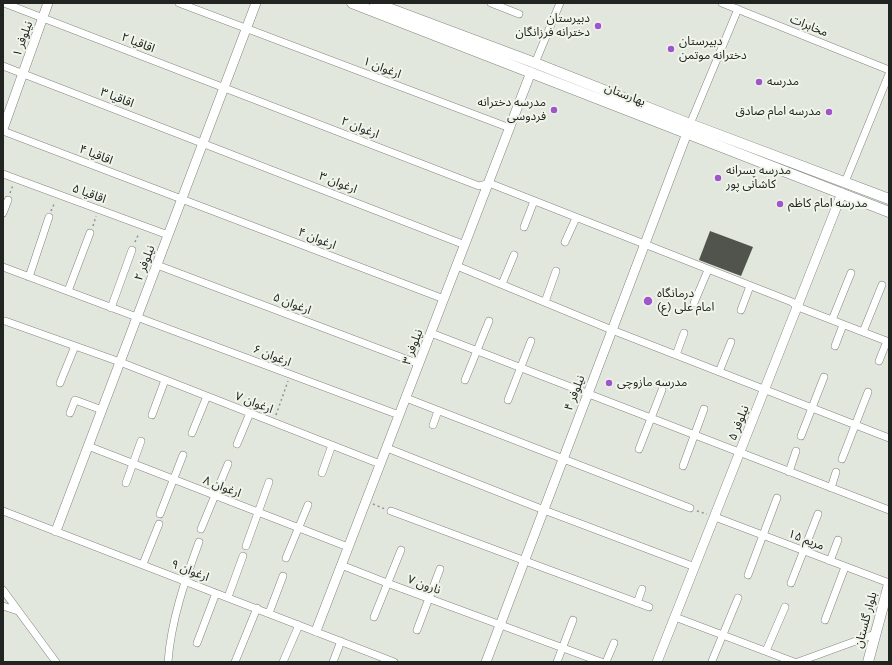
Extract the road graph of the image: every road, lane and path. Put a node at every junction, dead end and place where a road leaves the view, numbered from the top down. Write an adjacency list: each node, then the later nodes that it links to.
1 (4, 3): 13 (street, اقاقیا ۲)
2 (48, 3): 13 (street, نیلوفر ۱)
3 (179, 3): 14 (street, ارغوان ۱)
4 (256, 3): 14 (street, نیلوفر ۲)
5 (352, 3): 16 (main road, بهارستان)
6 (375, 3): 10 (main road, بهارستان)
7 (490, 3): 12 (street)
8 (560, 3): 16 (street)
9 (722, 3): 11 (street, مخابرات)
10 (390, 6): 16 (main road, بهارستان)
11 (738, 10): 17 (street, مخابرات); 22 (street)
12 (519, 14)
13 (43, 18): 18 (street, نیلوفر ۱); 20 (street, اقاقیا ۲)
14 (247, 28): 20 (street, نیلوفر ۲); 21 (street, ارغوان ۱)
15 (3, 66): 18 (street, اقاقیا ۳)
16 (533, 68): 21 (street, نیلوفر ۳); 22 (main road, بهارستان)
17 (889, 70)
18 (23, 74): 23 (street, نیلوفر ۱); 24 (street, اقاقیا ۳)
19 (889, 74): 27 (street)
20 (224, 88): 24 (street, نیلوفر ۲); 28 (street, ارغوان ۲)
21 (510, 128): 28 (street, نیلوفر ۳)
22 (688, 129): 27 (main road, بهارستان); 29 (main road, بهارستان); 46 (street, نیلوفر ۴)
23 (3, 130): 31 (street, اقاقیا ۴)
24 (203, 143): 31 (street, نیلوفر ۲); 45 (street, ارغوان ۳)
25 (3, 174): 26 (street, اقاقیا ۵)
26 (15, 178): 30 (street, اقاقیا ۵); 33 (path)
27 (845, 182): 32 (main road, بهارستان)
28 (489, 183): 34 (street); 45 (street, نیلوفر ۳)
29 (842, 193): 36 (main road, بهارستان); 64 (street, نیلوفر ۵)
30 (58, 194): 35 (street, اقاقیا ۵); 38 (path)
31 (182, 199): 43 (street, نیلوفر ۲); 60 (street, ارغوان ۴)
32 (889, 199)
33 (8, 200): 37 (street)
34 (534, 201): 39 (street); 41 (street)
35 (99, 210): 40 (street, اقاقیا ۵); 42 (path)
36 (889, 212)
37 (3, 213)
38 (49, 217): 55 (street)
39 (576, 218): 44 (street); 46 (street)
40 (142, 226): 43 (street, اقاقیا ۵); 47 (path)
41 (524, 227)
42 (90, 233): 59 (street)
43 (168, 235): 49 (street, نیلوفر ۲)
44 (565, 242)
45 (465, 245): 50 (street, نیلوفر ۳)
46 (644, 245): 52 (street); 71 (street, نیلوفر ۴)
47 (132, 250): 63 (street)
48 (514, 255): 56 (street)
49 (157, 265): 66 (street, نیلوفر ۲); 84 (street, ارغوان ۵)
50 (457, 266): 56 (street); 60 (street, نیلوفر ۳)
51 (3, 267): 55 (street, ارغوان ۶)
52 (708, 270): 58 (street); 62 (street)
53 (556, 271): 61 (street)
54 (851, 273): 67 (street)
55 (29, 277): 59 (street, ارغوان ۶)
56 (502, 284): 61 (street)
57 (882, 285): 73 (street)
58 (750, 286): 64 (street); 65 (street)
59 (68, 292): 63 (street, ارغوان ۶)
60 (444, 299): 74 (street, نیلوفر ۳)
61 (545, 302): 71 (street)
62 (694, 303)
63 (112, 308): 66 (street, ارغوان ۶)
64 (798, 308): 67 (street); 93 (street, نیلوفر ۵)
65 (741, 310)
66 (137, 317): 83 (street, نیلوفر ۲); 87 (street, ارغوان ۶)
67 (832, 320): 70 (street)
68 (6, 321): 78 (street, ارغوان ۷)
69 (489, 321): 80 (street)
70 (843, 325): 73 (street); 79 (street)
71 (612, 330): 81 (street); 95 (street, نیلوفر ۴)
72 (684, 332): 81 (street)
73 (863, 332): 77 (street)
74 (431, 333): 80 (street); 84 (street, نیلوفر ۳)
75 (531, 341): 85 (street)
76 (731, 342): 86 (street)
77 (888, 342): 82 (street)
78 (75, 346): 83 (street, ارغوان ۷); 91 (street)
79 (835, 346)
80 (476, 352): 85 (street); 90 (street)
81 (676, 355): 86 (street)
82 (880, 361)
83 (120, 362): 89 (street, ارغوان ۷); 101 (street, نیلوفر ۲)
84 (419, 364): 97 (street, نیلوفر ۳)
85 (520, 368): 95 (street); 98 (street)
86 (719, 372): 93 (street)
87 (290, 375): 105 (street, ارغوان ۶); 108 (path)
88 (824, 377): 99 (street)
89 (165, 380): 96 (street, ارغوان ۷); 106 (street)
90 (465, 380)
91 (60, 383)
92 (662, 390): 107 (street)
93 (765, 390): 99 (street); 122 (street, نیلوفر ۵)
94 (868, 392): 110 (street)
95 (587, 395): 107 (street); 124 (street, نیلوفر ۴)
96 (207, 396): 104 (street, ارغوان ۷); 111 (street)
97 (406, 398): 102 (street); 105 (street, نیلوفر ۳)
98 (508, 400)
99 (812, 408): 110 (street); 113 (street)
100 (704, 409): 112 (street)
101 (102, 410): 103 (street); 118 (street, نیلوفر ۲)
102 (438, 412): 109 (street); 124 (street)
103 (70, 413)
104 (250, 413): 108 (street, ارغوان ۷); 116 (street)
105 (399, 415): 119 (street, نیلوفر ۳)
106 (152, 416)
107 (651, 419): 112 (street); 120 (street)
108 (273, 422): 117 (street, ارغوان ۷)
109 (433, 425)
110 (855, 425): 114 (street); 125 (street)
111 (192, 433)
112 (694, 436): 122 (street); 129 (street)
113 (801, 436)
114 (889, 438)
115 (141, 441): 126 (street)
116 (237, 444)
117 (332, 445): 128 (street, ارغوان ۷); 132 (street)
118 (88, 446): 126 (street, ارغوان ۸); 153 (street, نیلوفر ۲)
119 (386, 448): 128 (street, نیلوفر ۳); 142 (street)
120 (640, 448)
121 (796, 451): 130 (street)
122 (740, 453): 130 (street); 149 (street, نیلوفر ۵)
123 (183, 455): 133 (street)
124 (563, 458): 141 (street); 142 (street, نیلوفر ۴)
125 (842, 459)
126 (133, 464): 133 (street, ارغوان ۸); 135 (street)
127 (228, 464): 137 (street)
128 (380, 464): 139 (street, نیلوفر ۳)
129 (683, 466)
130 (789, 472): 136 (street)
131 (836, 472): 136 (street)
132 (322, 474)
133 (174, 480): 137 (street, ارغوان ۸); 147 (street)
134 (269, 482): 146 (street)
135 (126, 483)
136 (831, 488): 143 (street)
137 (215, 496): 146 (street, ارغوان ۸); 152 (street)
138 (777, 498): 154 (street)
139 (366, 502): 145 (path); 158 (street, نیلوفر ۳)
140 (308, 505): 151 (street)
141 (690, 508): 149 (path)
142 (544, 510): 163 (street, نیلوفر ۴); 167 (street)
143 (889, 510)
144 (3, 511): 153 (street, ارغوان ۹)
145 (391, 511): 163 (street)
146 (258, 512): 151 (street, ارغوان ۸); 157 (street)
147 (160, 514)
148 (818, 514): 160 (street)
149 (715, 517): 154 (street, مریم ۱۵); 167 (street, نیلوفر ۵)
150 (159, 524): 165 (street)
151 (299, 528): 158 (street, ارغوان ۸); 162 (street)
152 (201, 529)
153 (56, 531): 165 (street, ارغوان ۹)
154 (763, 535): 160 (street, مریم ۱۵); 170 (street)
155 (838, 540): 164 (street)
156 (199, 542): 172 (street)
157 (246, 546)
158 (348, 547): 166 (street, نیلوفر ۳)
159 (401, 550): 173 (street)
160 (804, 551): 164 (street, مریم ۱۵); 174 (street)
161 (243, 556): 179 (street)
162 (286, 558)
163 (525, 561): 182 (street); 193 (street, نیلوفر ۴)
164 (830, 561): 168 (street, مریم ۱۵)
165 (143, 564): 172 (street, ارغوان ۹)
166 (342, 565): 173 (street, نارون ۷); 196 (street, نیلوفر ۳)
167 (695, 567): 190 (street, نیلوفر ۵)
168 (845, 567): 175 (street, مریم ۱۵); 192 (street)
169 (440, 569): 181 (street)
170 (748, 575)
171 (283, 576): 188 (street)
172 (185, 581): 178 (street, ارغوان ۹); 207 (street)
173 (387, 583): 181 (street, نارون ۷); 189 (street)
174 (790, 583)
175 (889, 584): 197 (main road, بلوار گلستان)
176 (3, 590): 187 (street)
177 (642, 590): 182 (street)
178 (216, 593): 179 (street, ارغوان ۹); 200 (street)
179 (228, 597): 186 (street, ارغوان ۹)
180 (738, 598): 198 (street)
181 (429, 599): 193 (street, نارون ۷); 195 (street)
182 (637, 603): 184 (street)
183 (3, 606): 187 (street)
184 (649, 607)
185 (785, 607): 203 (street)
186 (257, 608): 188 (street, ارغوان ۹); 208 (street)
187 (18, 611): 206 (street)
188 (269, 613): 194 (street, ارغوان ۹)
189 (374, 617)
190 (675, 617): 198 (street); 216 (street, نیلوفر ۵)
191 (573, 620): 202 (street)
192 (825, 620)
193 (500, 624): 202 (street, نارون ۷); 212 (street, نیلوفر ۴)
194 (299, 625): 196 (street, ارغوان ۹); 209 (street)
195 (417, 630)
196 (316, 631): 199 (street, ارغوان ۹)
197 (875, 634): 218 (street); 219 (main road, بلوار گلستان)
198 (723, 635): 203 (street); 205 (street)
199 (341, 641): 204 (street, ارغوان ۹); 210 (street)
200 (197, 643)
201 (614, 643): 215 (street)
202 (563, 648): 213 (street); 214 (street, نارون ۷)
203 (766, 651): 217 (street)
204 (382, 660): 211 (street, ارغوان ۹)
205 (712, 661)
206 (56, 662)
207 (168, 662)
208 (235, 662)
209 (283, 662)
210 (333, 662)
211 (394, 662)
212 (486, 662)
213 (557, 662)
214 (601, 662)
215 (606, 662)
216 (657, 662)
217 (794, 662)
218 (798, 662)
219 (868, 662)

